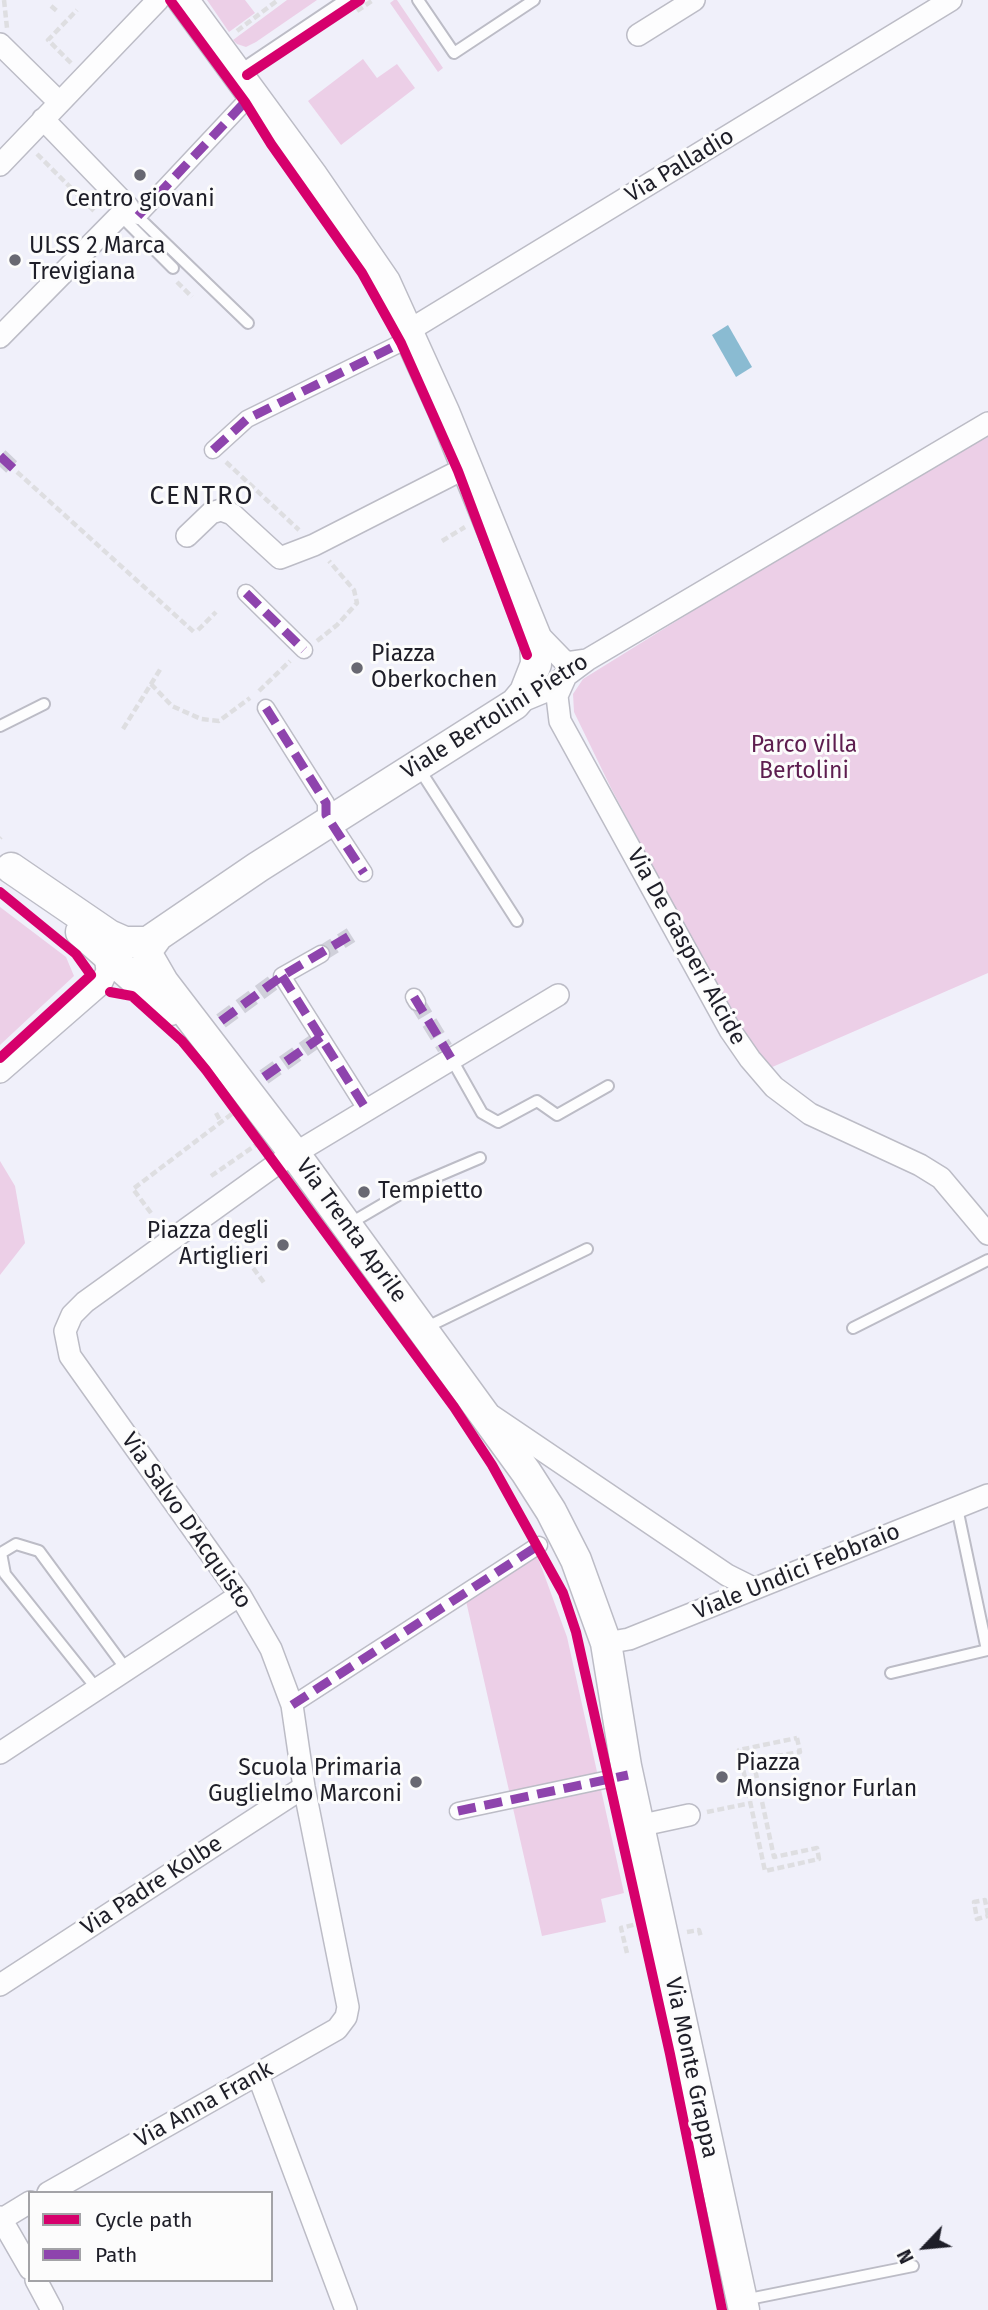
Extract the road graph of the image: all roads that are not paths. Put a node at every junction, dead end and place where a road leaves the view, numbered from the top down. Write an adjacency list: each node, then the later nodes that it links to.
1 (158, 0): 11 (street)
2 (183, 0): 10 (main road)
3 (418, 0): 4 (lane)
4 (534, 0)
5 (694, 0): 8 (street)
6 (951, 0): 19 (street, Via Palladio)
7 (347, 4): 10 (lane)
8 (638, 36)
9 (0, 44): 11 (street)
10 (236, 72): 19 (main road)
11 (59, 102): 13 (street)
12 (245, 102): 15 (street)
13 (43, 119): 14 (street); 15 (street)
14 (0, 165)
15 (123, 215): 16 (lane); 17 (lane); 18 (street)
16 (173, 268)
17 (248, 323)
18 (1, 333)
19 (405, 337): 21 (street); 22 (main road)
20 (988, 423): 27 (street, Viale Bertolini Pietro)
21 (213, 450)
22 (467, 467): 23 (street); 25 (main road)
23 (187, 537)
24 (246, 593): 26 (street)
25 (533, 629): 27 (street); 29 (main road)
26 (304, 650)
27 (587, 660): 28 (street, Viale Bertolini Pietro)
28 (565, 678): 29 (street, Viale Bertolini Pietro); 32 (street)
29 (515, 704): 32 (street); 34 (main road, Viale Bertolini Pietro)
30 (44, 705): 33 (lane)
31 (266, 708): 35 (street)
32 (559, 717): 51 (street, Via De Gasperi Alcide)
33 (0, 726)
34 (416, 765): 35 (main road, Viale Bertolini Pietro); 38 (lane)
35 (330, 821): 37 (street); 39 (main road, Viale Bertolini Pietro)
36 (6, 863): 39 (main road); 40 (main road, Via Trenta Aprile)
37 (364, 873)
38 (517, 921)
39 (156, 938): 44 (main road, Via Trenta Aprile)
40 (105, 954): 44 (main road, Via Trenta Aprile); 45 (street)
41 (321, 954): 47 (street)
42 (558, 995): 43 (street)
43 (451, 1053): 46 (lane); 47 (street, Via Salvo D'Acquisto)
44 (220, 1055): 49 (main road, Via Trenta Aprile)
45 (0, 1072)
46 (608, 1086)
47 (366, 1109): 49 (street, Via Salvo D'Acquisto)
48 (480, 1158): 50 (lane)
49 (284, 1160): 50 (main road, Via Trenta Aprile); 61 (street, Via Salvo D'Acquisto)
50 (347, 1226): 55 (main road, Via Trenta Aprile)
51 (988, 1234)
52 (587, 1249): 55 (lane)
53 (988, 1259): 54 (lane)
54 (853, 1328)
55 (423, 1330): 56 (main road, Via Trenta Aprile)
56 (480, 1408): 60 (street, Via Trenta Aprile); 62 (main road, Via Trenta Aprile)
57 (988, 1495): 58 (street, Viale Undici Febbraio)
58 (957, 1508): 60 (street, Viale Undici Febbraio); 63 (lane)
59 (539, 1545): 67 (street)
60 (753, 1588): 62 (street, Viale Undici Febbraio)
61 (240, 1594): 64 (street); 67 (street, Via Salvo D'Acquisto)
62 (606, 1643): 69 (main road, Via Trenta Aprile)
63 (988, 1650): 65 (lane)
64 (126, 1669): 66 (street); 66 (lane)
65 (891, 1673)
66 (97, 1689): 68 (street)
67 (292, 1705): 70 (street, Via Salvo D'Acquisto)
68 (0, 1753)
69 (628, 1775): 71 (street); 73 (main road, Via Trenta Aprile)
70 (304, 1787): 74 (street, Via Padre Kolbe); 75 (street, Via Salvo D'Acquisto)
71 (458, 1811)
72 (689, 1815): 73 (street)
73 (638, 1826): 83 (main road, Via Monte Grappa)
74 (0, 1985)
75 (348, 2007): 76 (street, Via Anna Frank)
76 (258, 2075): 77 (street, Via Anna Frank); 85 (street)
77 (52, 2191)
78 (28, 2204): 79 (street)
79 (2, 2225): 80 (street)
80 (28, 2266)
81 (913, 2266): 83 (lane)
82 (37, 2282): 84 (street)
83 (742, 2305)
84 (52, 2310)
85 (346, 2310)

